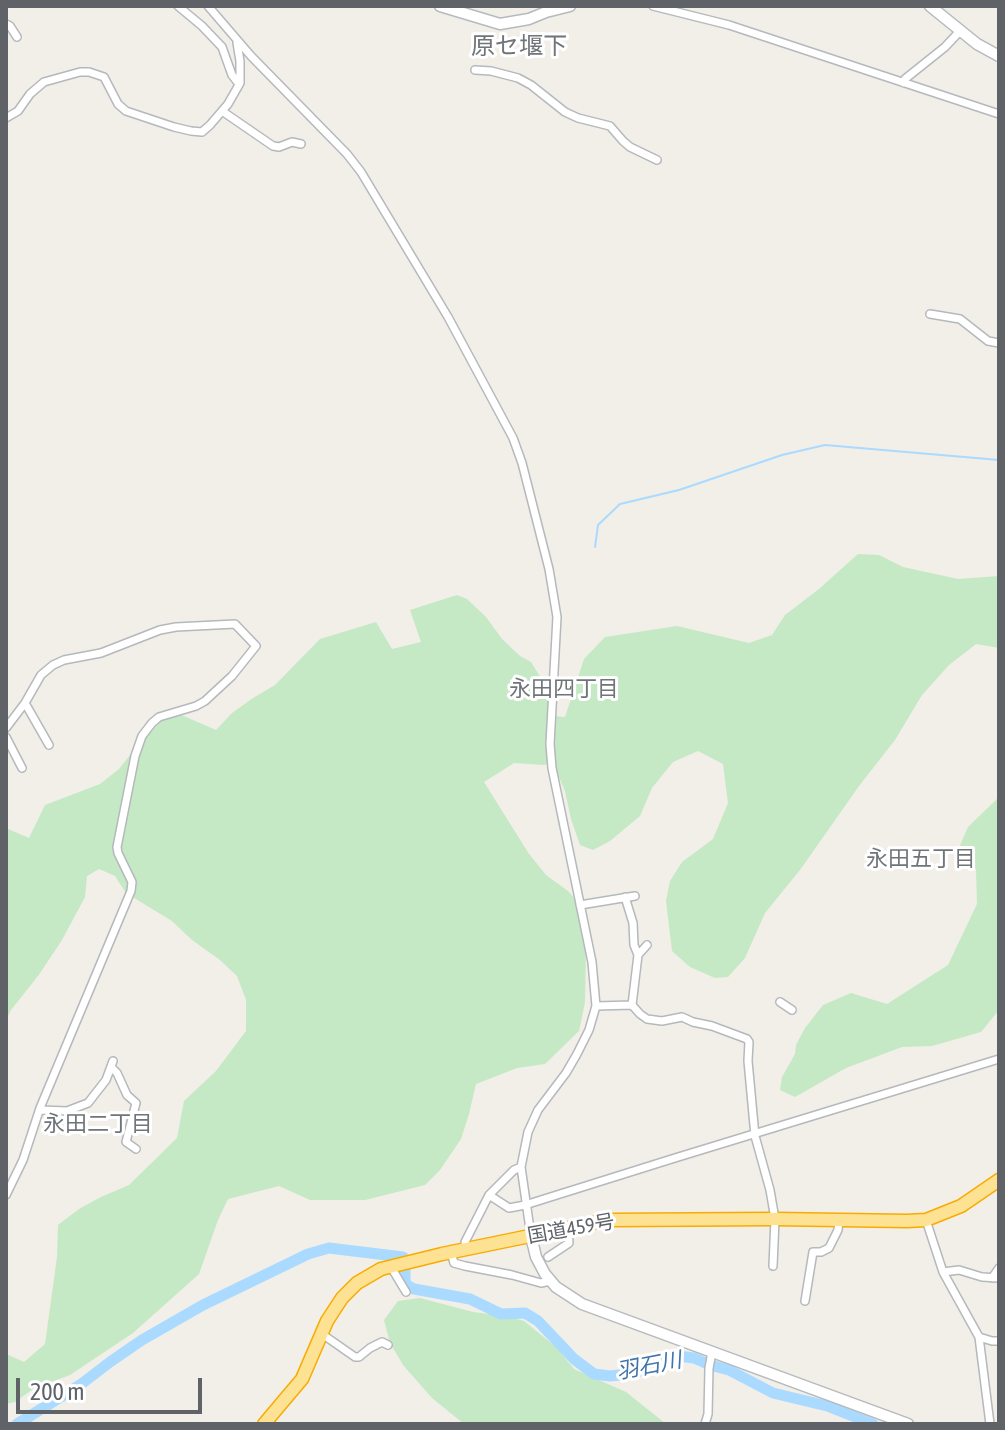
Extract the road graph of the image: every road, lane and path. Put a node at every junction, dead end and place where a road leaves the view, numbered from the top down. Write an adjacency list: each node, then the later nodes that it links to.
1 (178, 6): 16 (street)
2 (208, 6): 12 (street)
3 (440, 6): 8 (street)
4 (469, 6): 8 (street)
5 (570, 6): 8 (street)
6 (653, 6): 15 (street)
7 (930, 6): 10 (street)
8 (477, 18)
9 (6, 24): 11 (street)
10 (960, 31): 13 (street); 15 (street)
11 (17, 37)
12 (237, 40): 16 (street); 31 (street)
13 (999, 56)
14 (475, 70): 21 (street)
15 (904, 83): 18 (street)
16 (239, 84): 17 (street)
17 (222, 111): 19 (street); 20 (street)
18 (999, 114)
19 (6, 118)
20 (301, 144)
21 (657, 160)
22 (930, 314): 23 (street)
23 (999, 343)
24 (25, 703): 25 (street); 27 (street); 39 (street)
25 (6, 728)
26 (6, 737): 28 (street)
27 (49, 745)
28 (22, 768)
29 (635, 896): 30 (street)
30 (625, 897): 31 (street); 33 (street)
31 (580, 905): 36 (street)
32 (647, 945): 33 (street)
33 (638, 955): 35 (street)
34 (780, 1002): 37 (street)
35 (632, 1005): 36 (street); 40 (street)
36 (596, 1006): 42 (street)
37 (792, 1010)
38 (999, 1059): 40 (street)
39 (40, 1110): 41 (street); 44 (street)
40 (755, 1134): 46 (street); 47 (street)
41 (136, 1149)
42 (521, 1167): 45 (street); 46 (street)
43 (999, 1180): 49 (highway, 国道459号)
44 (6, 1195)
45 (489, 1195): 46 (street); 52 (street)
46 (525, 1205): 51 (street)
47 (775, 1219): 48 (highway, 国道459号); 50 (highway, 国道459号); 55 (street)
48 (839, 1220): 49 (highway, 国道459号); 62 (street)
49 (926, 1220): 58 (street)
50 (568, 1227): 51 (highway, 国道459号); 54 (street)
51 (531, 1236): 52 (highway, 国道459号); 60 (street)
52 (466, 1249): 53 (highway, 国道459号)
53 (451, 1252): 56 (highway, 国道459号); 60 (street)
54 (548, 1257)
55 (773, 1266)
56 (391, 1267): 61 (street); 63 (highway, 国道459号)
57 (999, 1268): 59 (street)
58 (943, 1272): 59 (street); 64 (street)
59 (995, 1278)
60 (550, 1281): 67 (street)
61 (406, 1292)
62 (805, 1301)
63 (322, 1334): 66 (street); 69 (highway, 国道459号)
64 (979, 1337): 65 (street); 72 (street)
65 (999, 1341)
66 (388, 1345)
67 (710, 1360): 68 (street); 70 (street)
68 (876, 1418): 71 (street)
69 (268, 1423)
70 (705, 1424)
71 (908, 1424)
72 (990, 1424)

